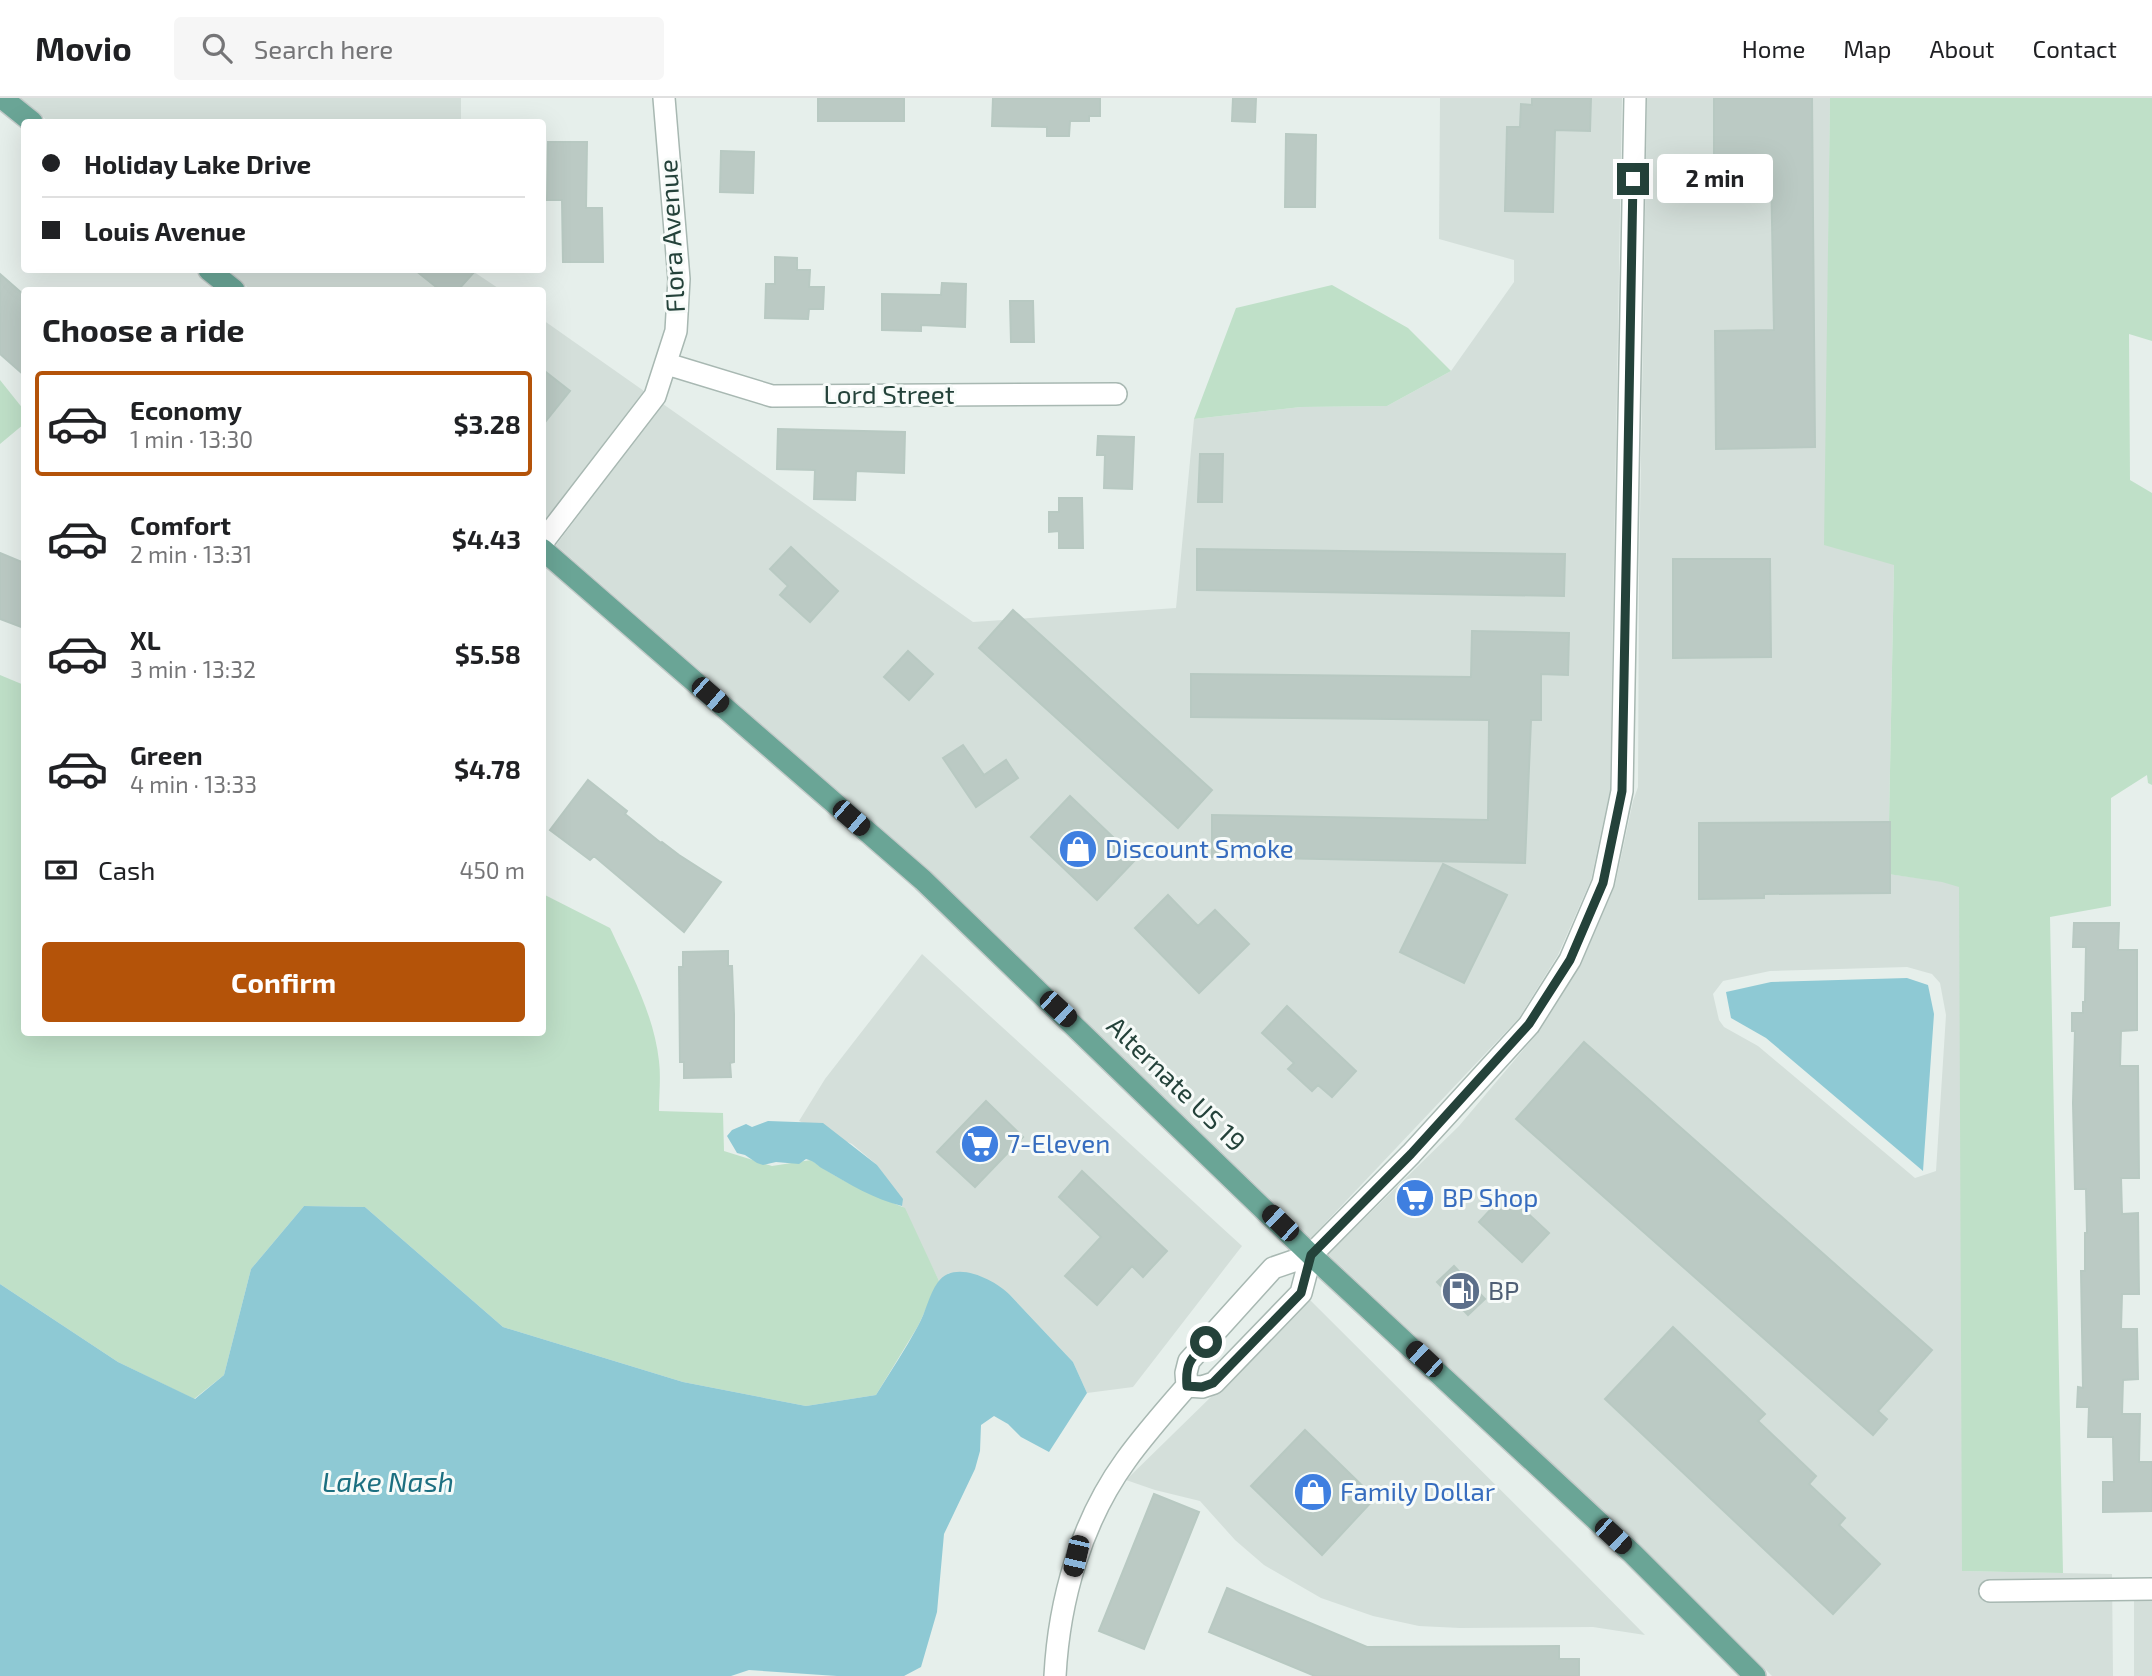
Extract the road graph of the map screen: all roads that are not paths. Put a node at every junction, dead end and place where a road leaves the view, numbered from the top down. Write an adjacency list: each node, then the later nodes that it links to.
1 (2, 98): 4 (main road)
2 (664, 98): 7 (street, Flora Avenue)
3 (1635, 98): 11 (street)
4 (28, 119)
5 (213, 273): 6 (main road)
6 (230, 287)
7 (667, 364): 8 (street, Lord Street); 9 (street, Flora Avenue)
8 (1115, 394)
9 (546, 538)
10 (546, 552): 11 (main road, Alternate US 19)
11 (1311, 1255): 12 (street); 12 (street); 16 (main road, Alternate US 19)
12 (1187, 1386): 15 (street)
13 (2152, 1589): 14 (street)
14 (1990, 1591)
15 (1055, 1676)
16 (1755, 1676)

